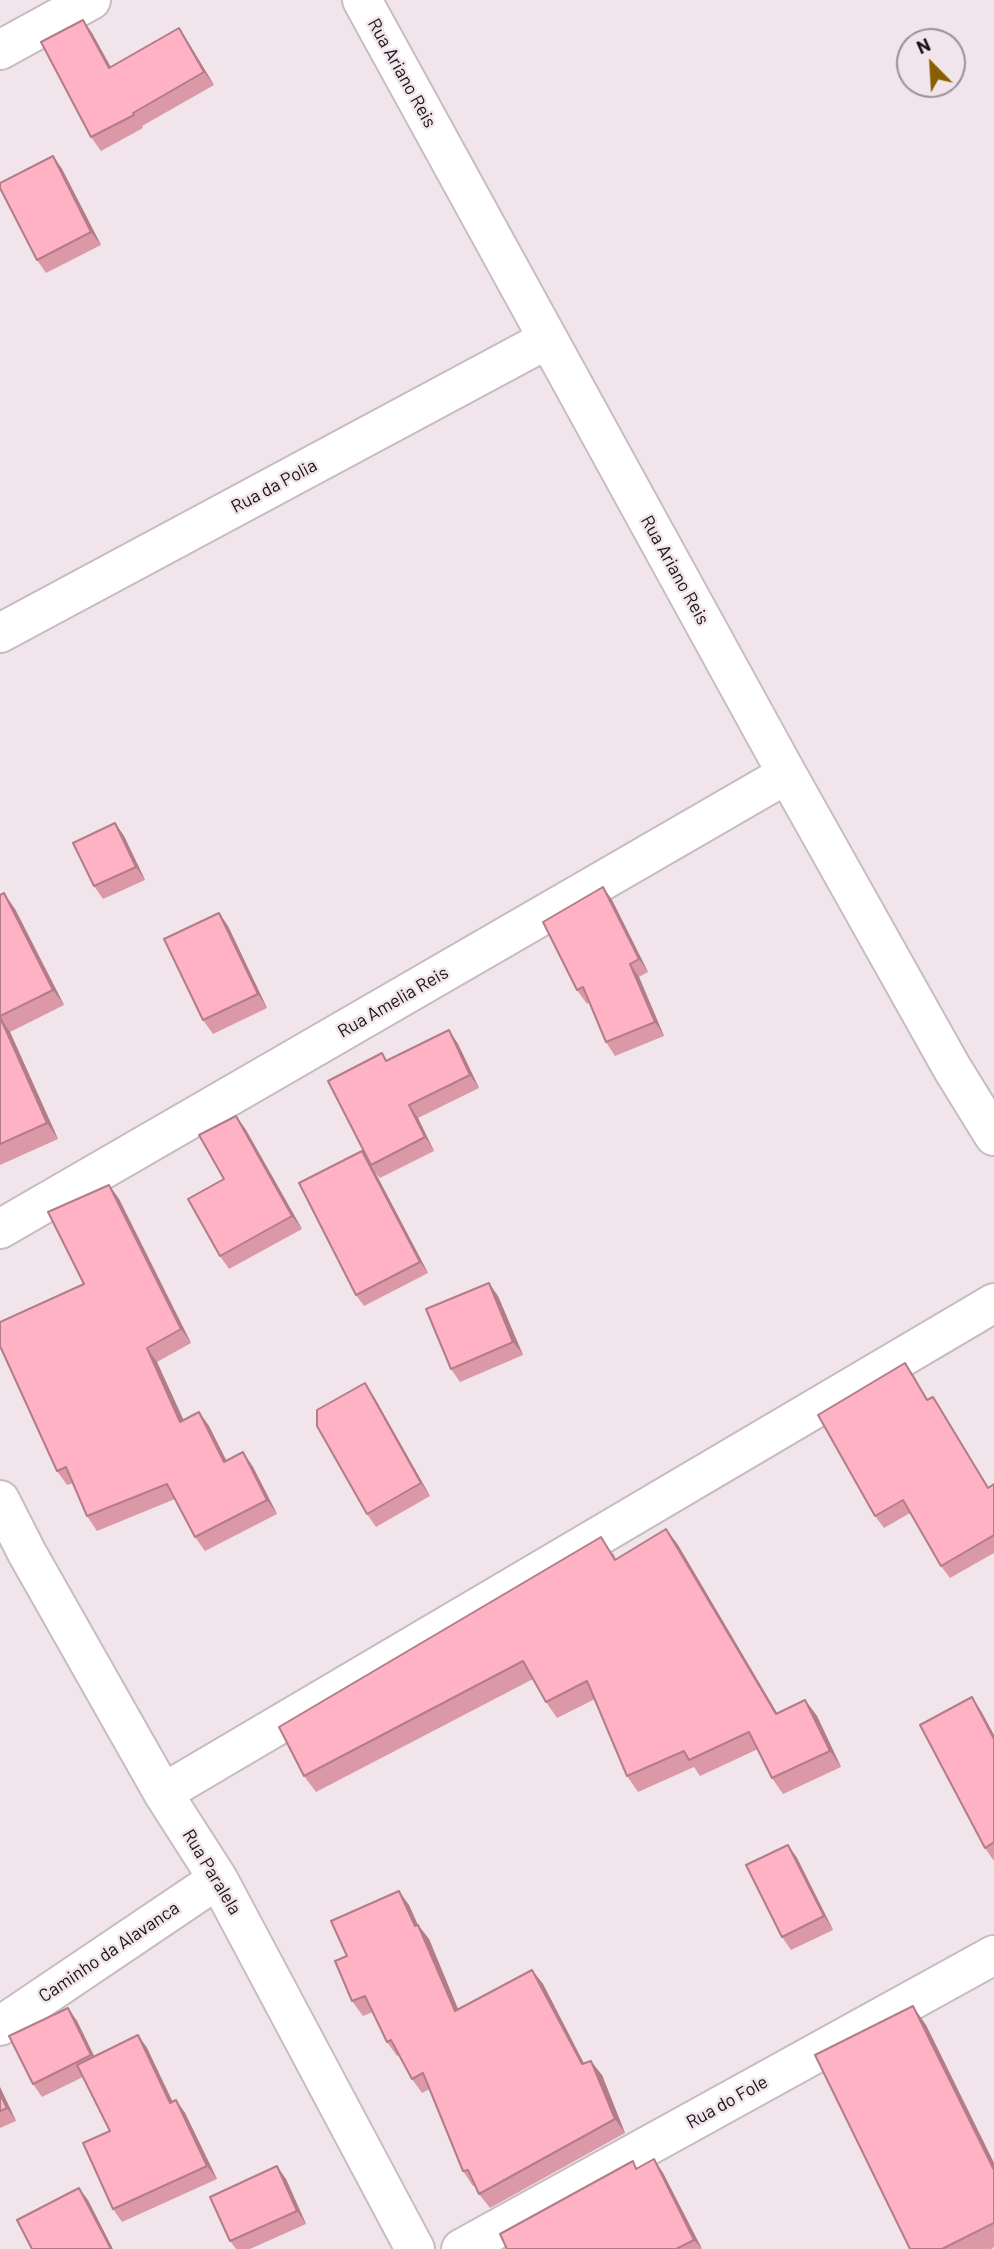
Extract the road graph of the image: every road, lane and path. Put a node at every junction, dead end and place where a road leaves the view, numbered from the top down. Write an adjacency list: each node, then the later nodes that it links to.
1 (91, 0): 3 (street)
2 (362, 0): 4 (street, Rua Ariano Reis)
3 (0, 50)
4 (548, 339): 5 (street, Rua da Polia); 6 (street, Rua Ariano Reis)
5 (0, 633)
6 (787, 774): 7 (street, Rua Ariano Reis); 8 (street, Rua Amelia Reis)
7 (994, 1136)
8 (0, 1230)
9 (994, 1303): 12 (street)
10 (0, 1500): 11 (street, Rua Paralela)
11 (14, 1561): 12 (street, Rua Paralela)
12 (163, 1793): 13 (street, Rua Paralela)
13 (218, 1878): 15 (street, Caminho da Alavanca); 16 (street, Rua Paralela)
14 (994, 1955): 17 (street, Rua do Fole)
15 (0, 2026)
16 (415, 2249)
17 (461, 2249)

